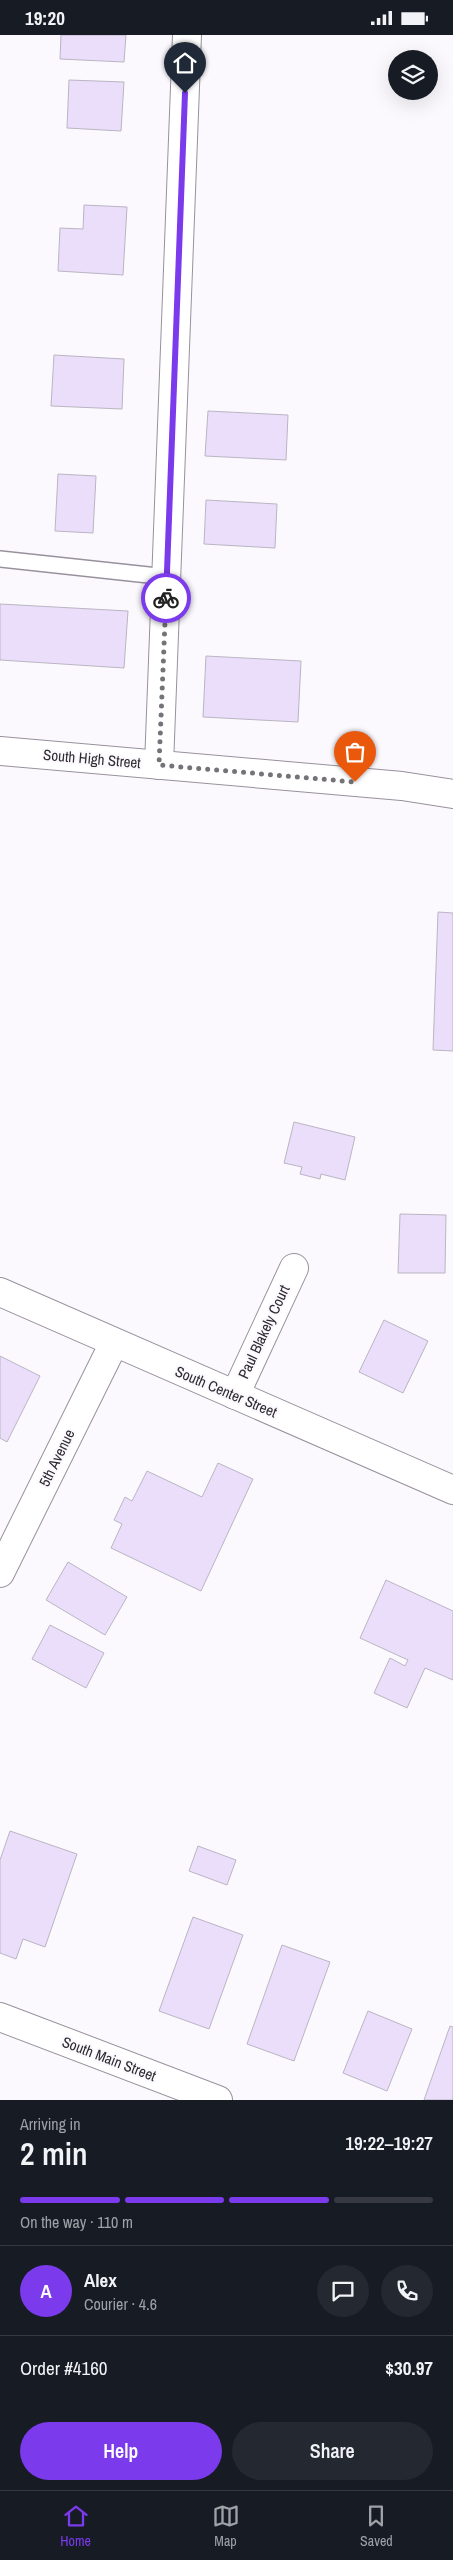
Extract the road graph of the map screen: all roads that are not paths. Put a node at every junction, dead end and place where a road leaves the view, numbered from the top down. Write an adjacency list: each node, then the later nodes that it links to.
1 (187, 35): 3 (street)
2 (0, 559): 3 (lane)
3 (167, 577): 5 (street)
4 (0, 751): 5 (street, South High Street)
5 (159, 765): 6 (street, South High Street)
6 (453, 794)
7 (294, 1268): 10 (street, Paul Blakely Court)
8 (0, 1293): 9 (street, South Center Street)
9 (114, 1343): 10 (street, South Center Street); 12 (street, 5th Avenue)
10 (235, 1395): 11 (street, South Center Street)
11 (453, 1491)
12 (0, 1573)
13 (0, 2017): 14 (street, South Main Street)
14 (218, 2100)

